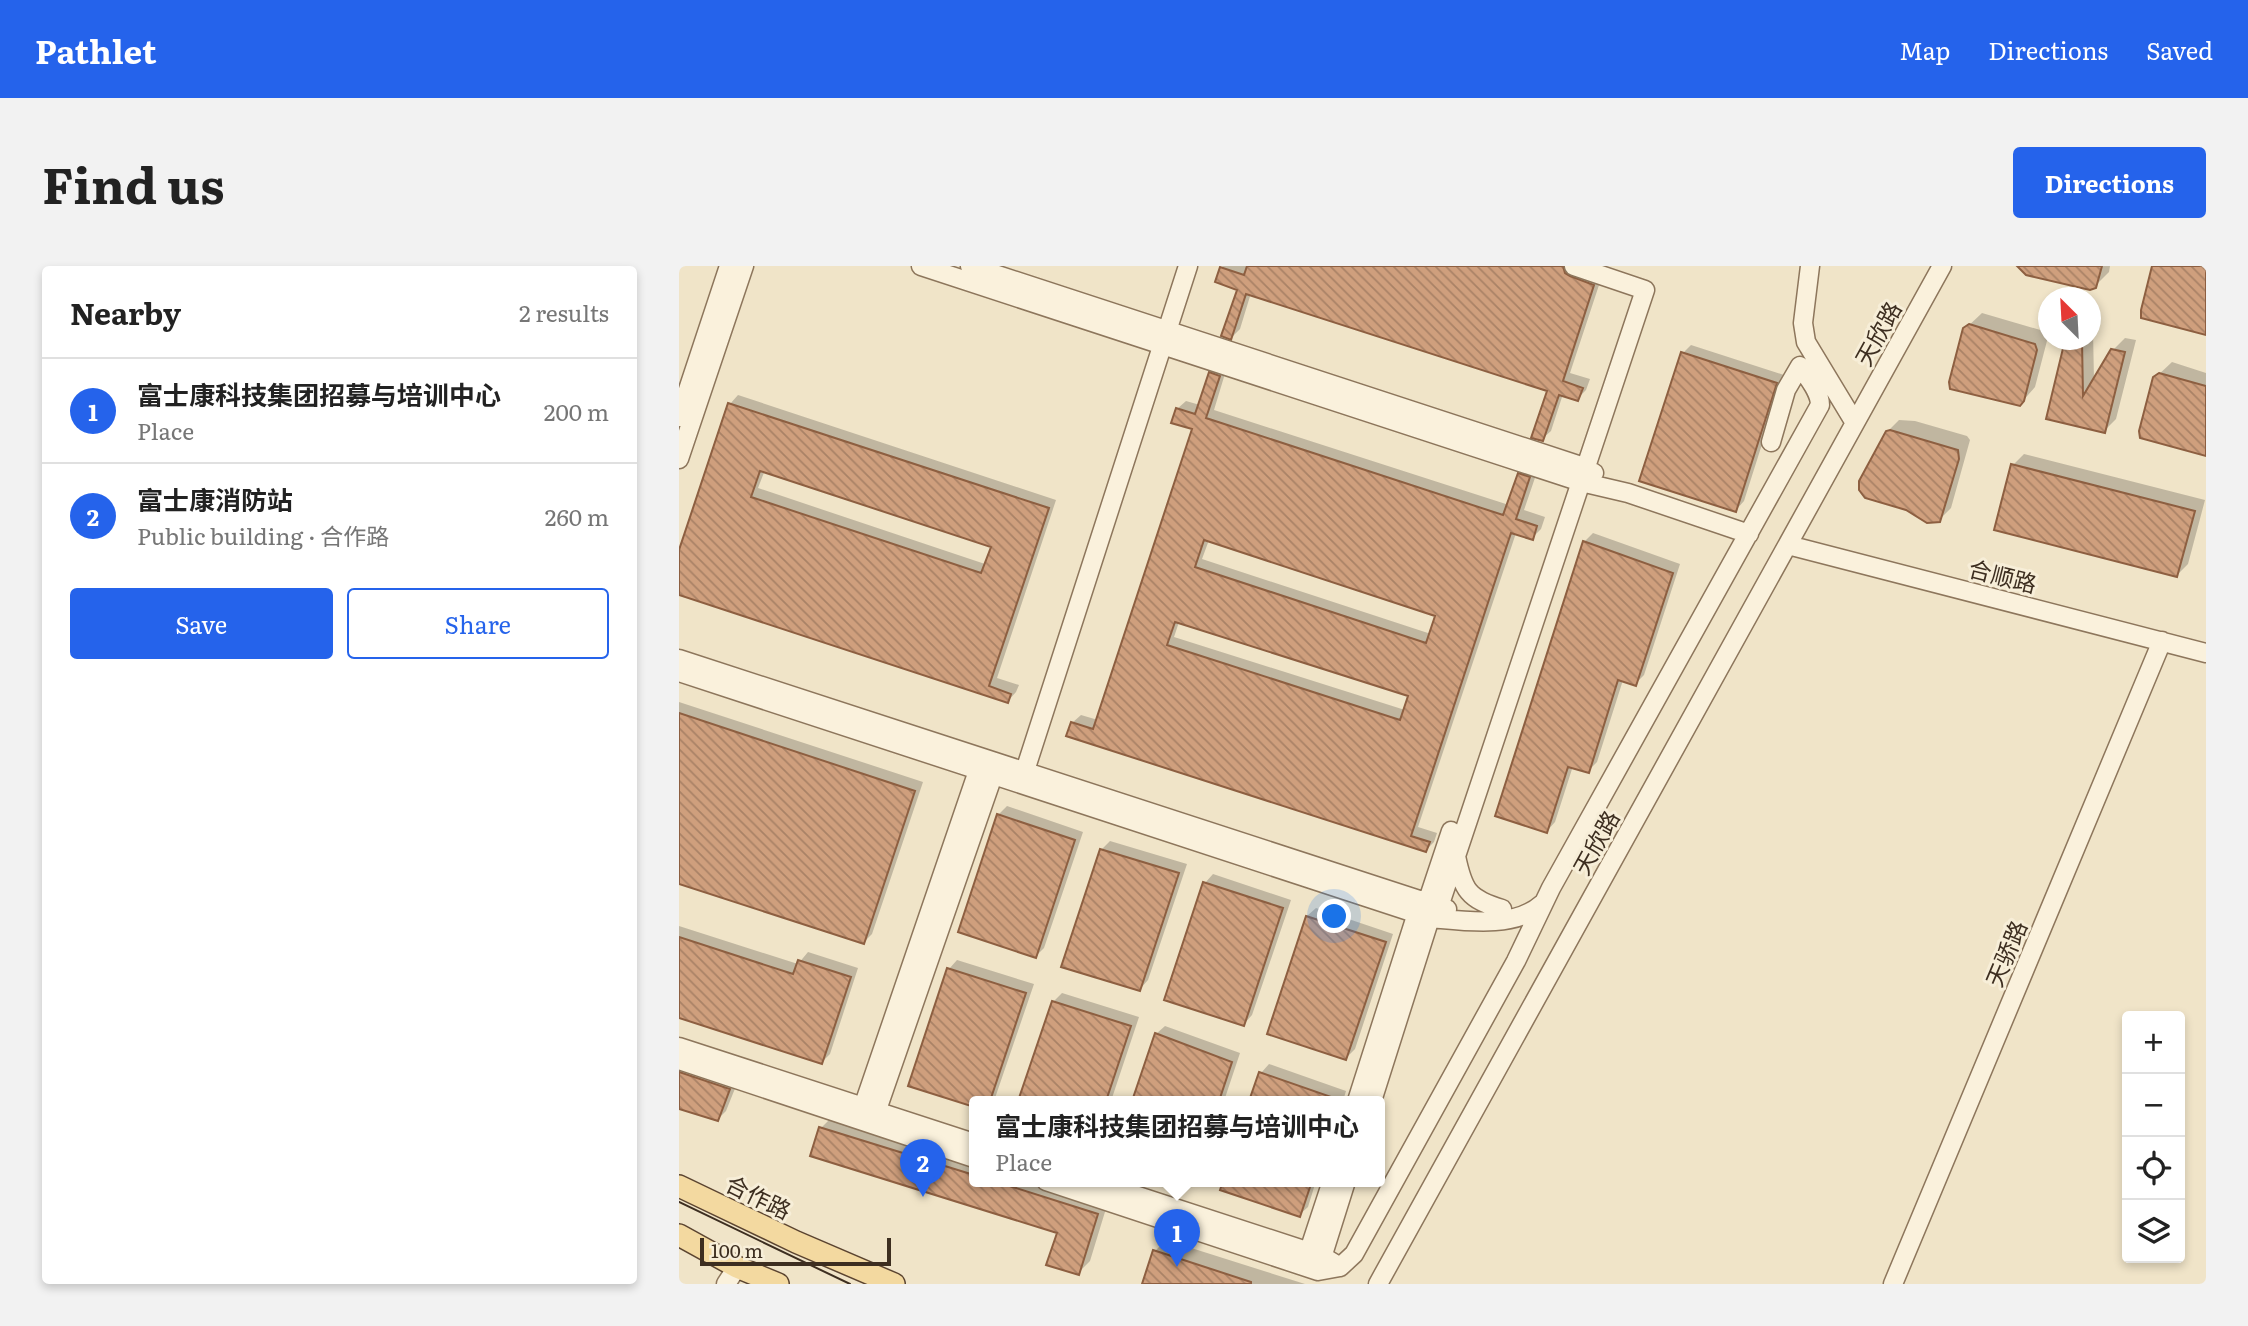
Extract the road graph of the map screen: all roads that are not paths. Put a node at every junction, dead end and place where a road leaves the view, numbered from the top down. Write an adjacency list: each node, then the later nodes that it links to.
1 (729, 266): 10 (street)
2 (744, 266): 13 (street)
3 (921, 266): 9 (street)
4 (970, 266): 9 (street)
5 (1188, 266): 9 (street)
6 (1574, 266): 14 (street)
7 (1810, 266): 11 (street, 天欣路)
8 (1942, 266): 11 (street, 天欣路)
9 (1164, 338): 14 (street); 22 (street)
10 (679, 417)
11 (1855, 423): 16 (street, 天欣路)
12 (1771, 442): 15 (street)
13 (679, 459)
14 (1578, 473): 15 (street); 23 (street); 26 (street)
15 (1749, 534): 24 (street)
16 (1788, 545): 17 (street, 合顺路); 44 (street, 天欣路)
17 (2162, 641): 18 (street, 合顺路); 45 (street, 天骄路)
18 (2206, 653)
19 (679, 659): 21 (street)
20 (679, 673): 21 (street)
21 (988, 767): 22 (street); 31 (street)
22 (1022, 778): 26 (street)
23 (1456, 856): 25 (street); 26 (street)
24 (1551, 888): 25 (street); 26 (street); 40 (street)
25 (1502, 909): 26 (street)
26 (1428, 910): 29 (street); 30 (street)
27 (679, 1047): 31 (street)
28 (679, 1060): 31 (street)
29 (1359, 1096)
30 (1373, 1096)
31 (868, 1115): 32 (street); 33 (street)
32 (969, 1142)
33 (969, 1156)
34 (679, 1186): 43 (main road, 合作路)
35 (1066, 1187): 40 (street)
36 (1109, 1187): 40 (street)
37 (1331, 1187): 40 (street)
38 (1344, 1187): 40 (street)
39 (679, 1236): 41 (main road)
40 (1313, 1261)
41 (732, 1275): 42 (main road)
42 (778, 1284)
43 (894, 1284)
44 (1378, 1284)
45 (1893, 1284)

